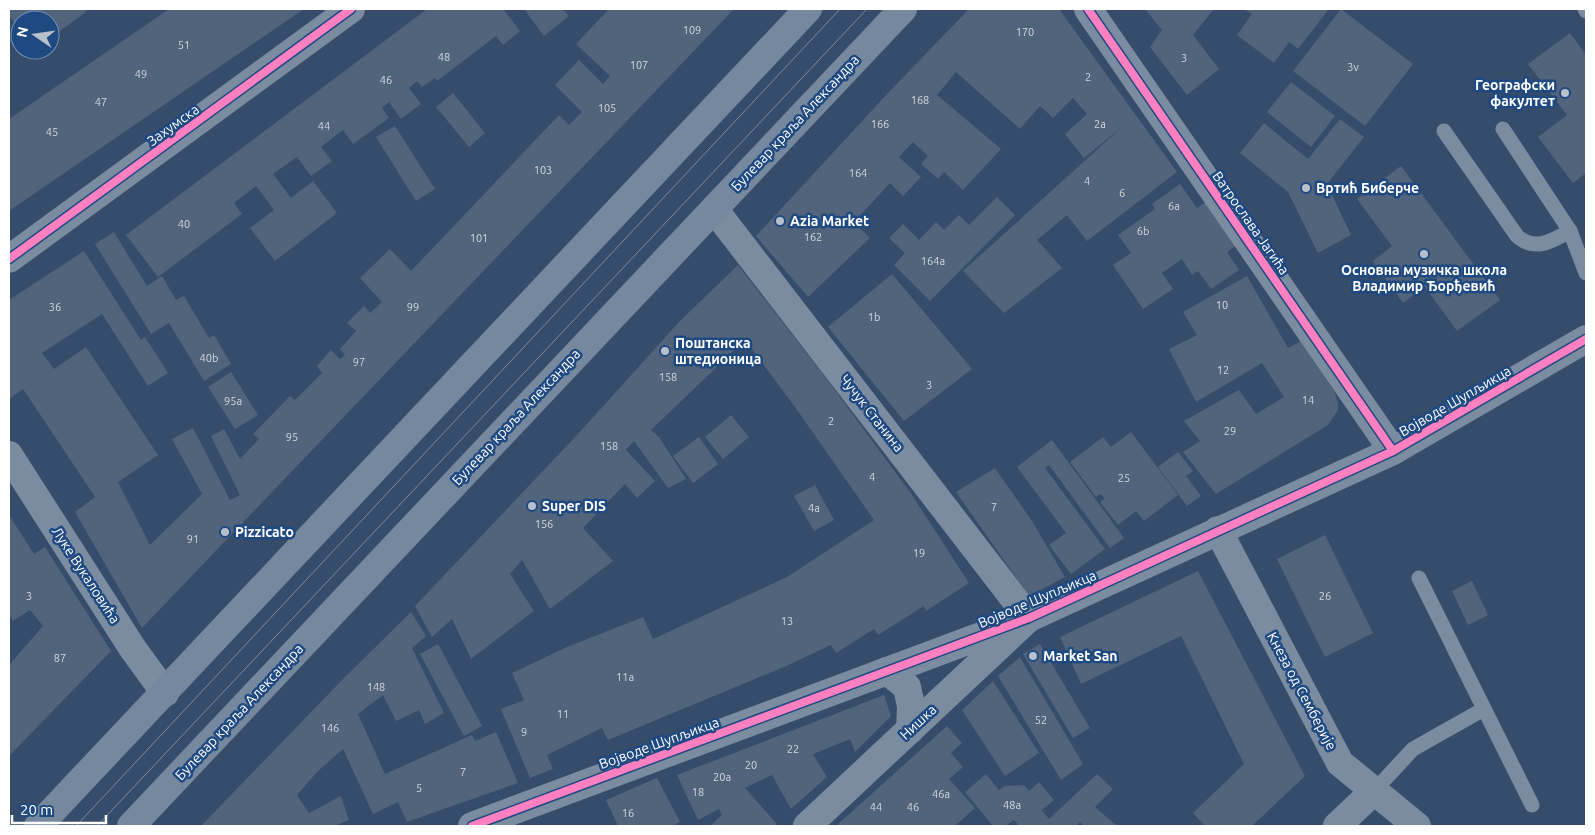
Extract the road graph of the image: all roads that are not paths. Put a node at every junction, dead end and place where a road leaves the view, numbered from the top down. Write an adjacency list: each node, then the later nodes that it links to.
1 (351, 9): 9 (street, Захумска)
2 (808, 9): 18 (main road)
3 (903, 9): 7 (main road, Булевар краља Александра)
4 (1088, 9): 12 (street, Ватрослава Јагића)
5 (1502, 129): 8 (lane)
6 (1444, 131): 8 (lane)
7 (714, 209): 16 (street, Чучук Станина); 24 (main road, Булевар краља Александра)
8 (1570, 231): 10 (lane)
9 (9, 260)
10 (1586, 273)
11 (1586, 339): 12 (street, Војводе Шупљикца)
12 (1394, 451): 14 (street, Војводе Шупљикца)
13 (9, 454): 18 (street, Луке Вукаловића)
14 (1218, 530): 16 (street, Војводе Шупљикца); 21 (street, Кнеза од Семберије)
15 (1419, 578): 19 (lane)
16 (1029, 618): 17 (street, Војводе Шупљикца); 20 (street, Нишка)
17 (887, 671): 20 (street); 25 (street, Војводе Шупљикца)
18 (165, 693): 23 (main road)
19 (1484, 709): 21 (lane); 22 (lane)
20 (910, 730): 26 (street, Нишка)
21 (1374, 790): 27 (street); 28 (street, Кнеза од Семберије)
22 (1532, 805)
23 (38, 826)
24 (131, 826)
25 (472, 826)
26 (807, 826)
27 (1337, 826)
28 (1417, 826)

